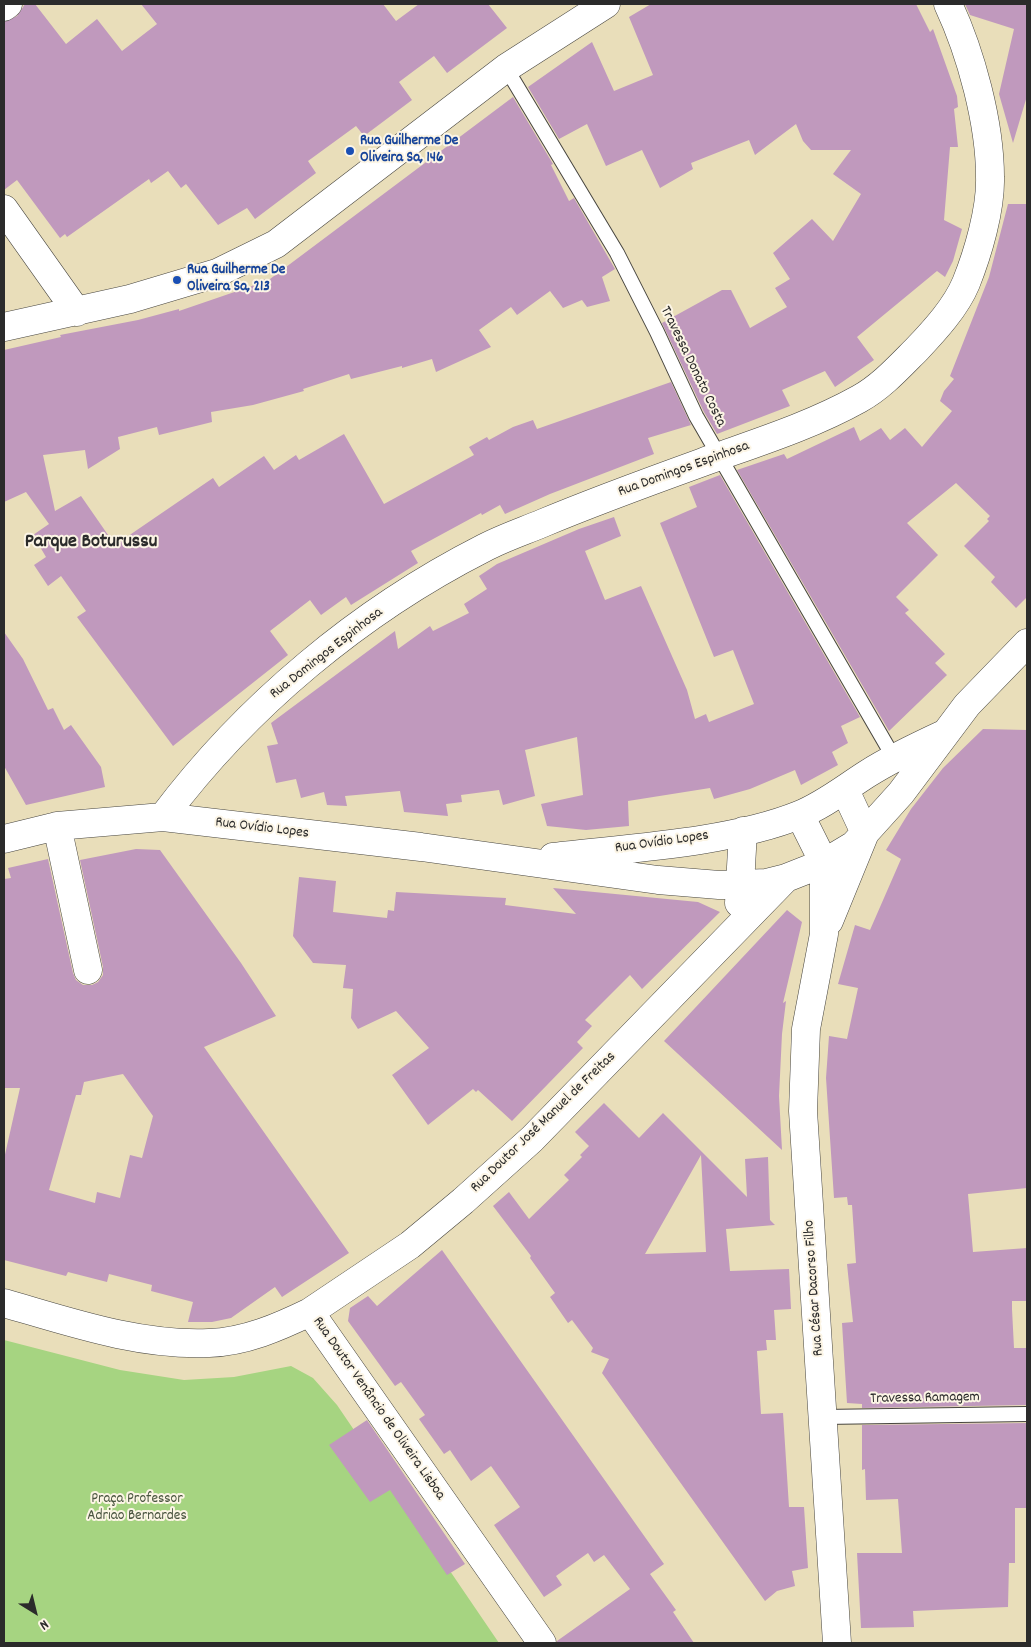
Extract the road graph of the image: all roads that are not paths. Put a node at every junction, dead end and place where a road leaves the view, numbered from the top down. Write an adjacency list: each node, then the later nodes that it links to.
1 (8, 4): 4 (street)
2 (606, 4): 5 (street)
3 (948, 4): 9 (street, Rua Domingos Espinhosa)
4 (4, 7)
5 (506, 68): 7 (street); 9 (lane, Travessa Donato Costa)
6 (4, 209): 7 (street)
7 (77, 312): 8 (street)
8 (4, 327)
9 (720, 456): 12 (lane, Travessa Donato Costa); 15 (street, Rua Domingos Espinhosa)
10 (1027, 643): 11 (street, Rua Doutor José Manuel de Freitas)
11 (949, 732): 12 (street); 18 (street, Rua Doutor José Manuel de Freitas)
12 (894, 758): 13 (street, Rua Ovídio Lopes)
13 (845, 790): 14 (street, Rua Ovídio Lopes); 18 (street)
14 (800, 815): 17 (street, Rua Ovídio Lopes); 21 (street)
15 (163, 817): 16 (street, Rua Ovídio Lopes); 20 (street, Rua Ovídio Lopes)
16 (57, 826): 19 (street, Rua Ovídio Lopes); 26 (street)
17 (743, 831): 20 (street, Rua Ovídio Lopes); 23 (street)
18 (865, 833): 21 (street, Rua Doutor José Manuel de Freitas); 25 (street, Rua César Dacorso Filho)
19 (4, 839)
20 (522, 861): 23 (street, Rua Ovídio Lopes)
21 (824, 863): 22 (street, Rua Doutor José Manuel de Freitas); 25 (street, Rua César Dacorso Filho)
22 (786, 878): 23 (street, Rua Ovídio Lopes); 24 (street, Rua Doutor José Manuel de Freitas)
23 (741, 884): 24 (street)
24 (736, 932): 28 (street, Rua Doutor José Manuel de Freitas)
25 (824, 934): 30 (street, Rua César Dacorso Filho)
26 (88, 970)
27 (4, 1303): 28 (street, Rua Doutor Venâncio de Oliveira Lisboa)
28 (310, 1312): 31 (street, Rua Doutor Venâncio de Oliveira Lisboa)
29 (1027, 1414): 30 (lane, Travessa Ramagem)
30 (824, 1416): 32 (street, Rua César Dacorso Filho)
31 (542, 1643)
32 (837, 1643)

